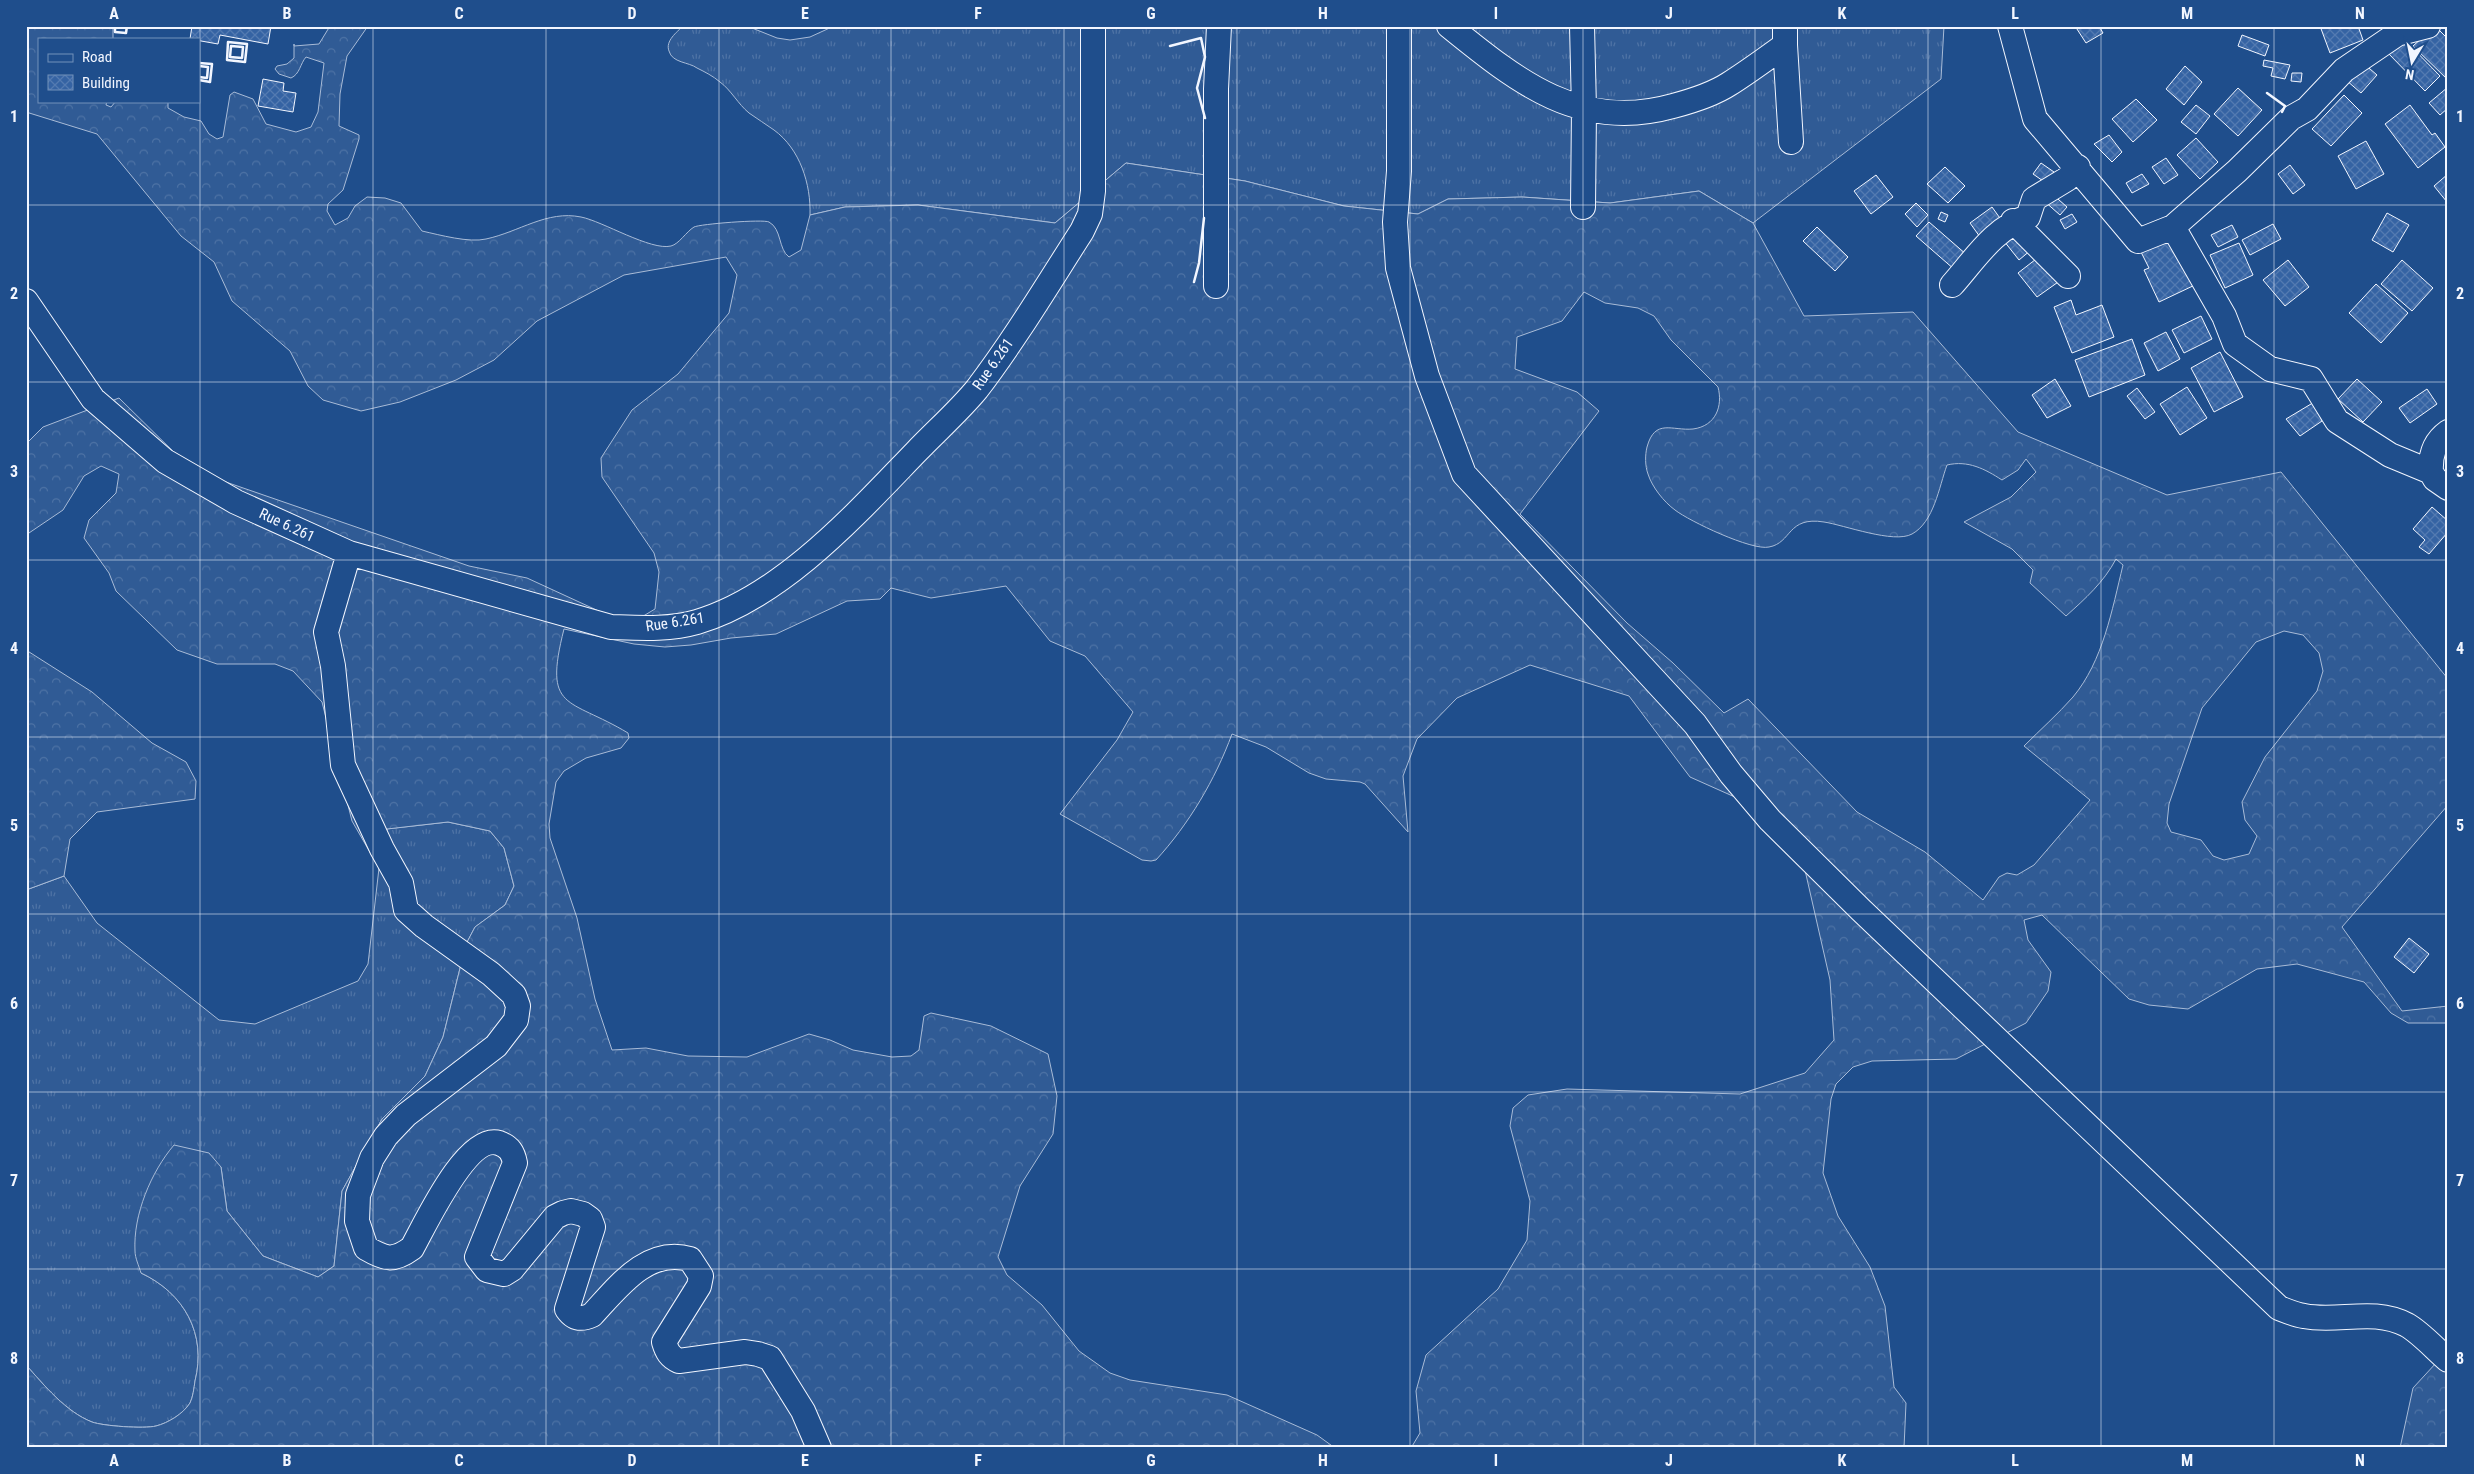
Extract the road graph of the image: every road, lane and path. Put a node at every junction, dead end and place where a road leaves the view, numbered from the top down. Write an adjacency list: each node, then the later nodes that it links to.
1 (1093, 26): 22 (street, Rue 6.261)
2 (1219, 26): 17 (street)
3 (1400, 26): 23 (street)
4 (1448, 26): 9 (street)
5 (1582, 26): 9 (street)
6 (2010, 26): 11 (street)
7 (2428, 26): 14 (street)
8 (1785, 36): 9 (street); 10 (street)
9 (1584, 109): 12 (street)
10 (1791, 142)
11 (2078, 167): 13 (street); 14 (street)
12 (1583, 207)
13 (2012, 222): 15 (street); 16 (street)
14 (2173, 227): 20 (street)
15 (2068, 276)
16 (1952, 285)
17 (1216, 286)
18 (26, 301): 22 (street, Rue 6.261)
19 (2448, 432): 20 (street)
20 (2430, 472): 21 (street)
21 (2448, 488)
22 (349, 553): 24 (street)
23 (2448, 1360)
24 (819, 1448)

